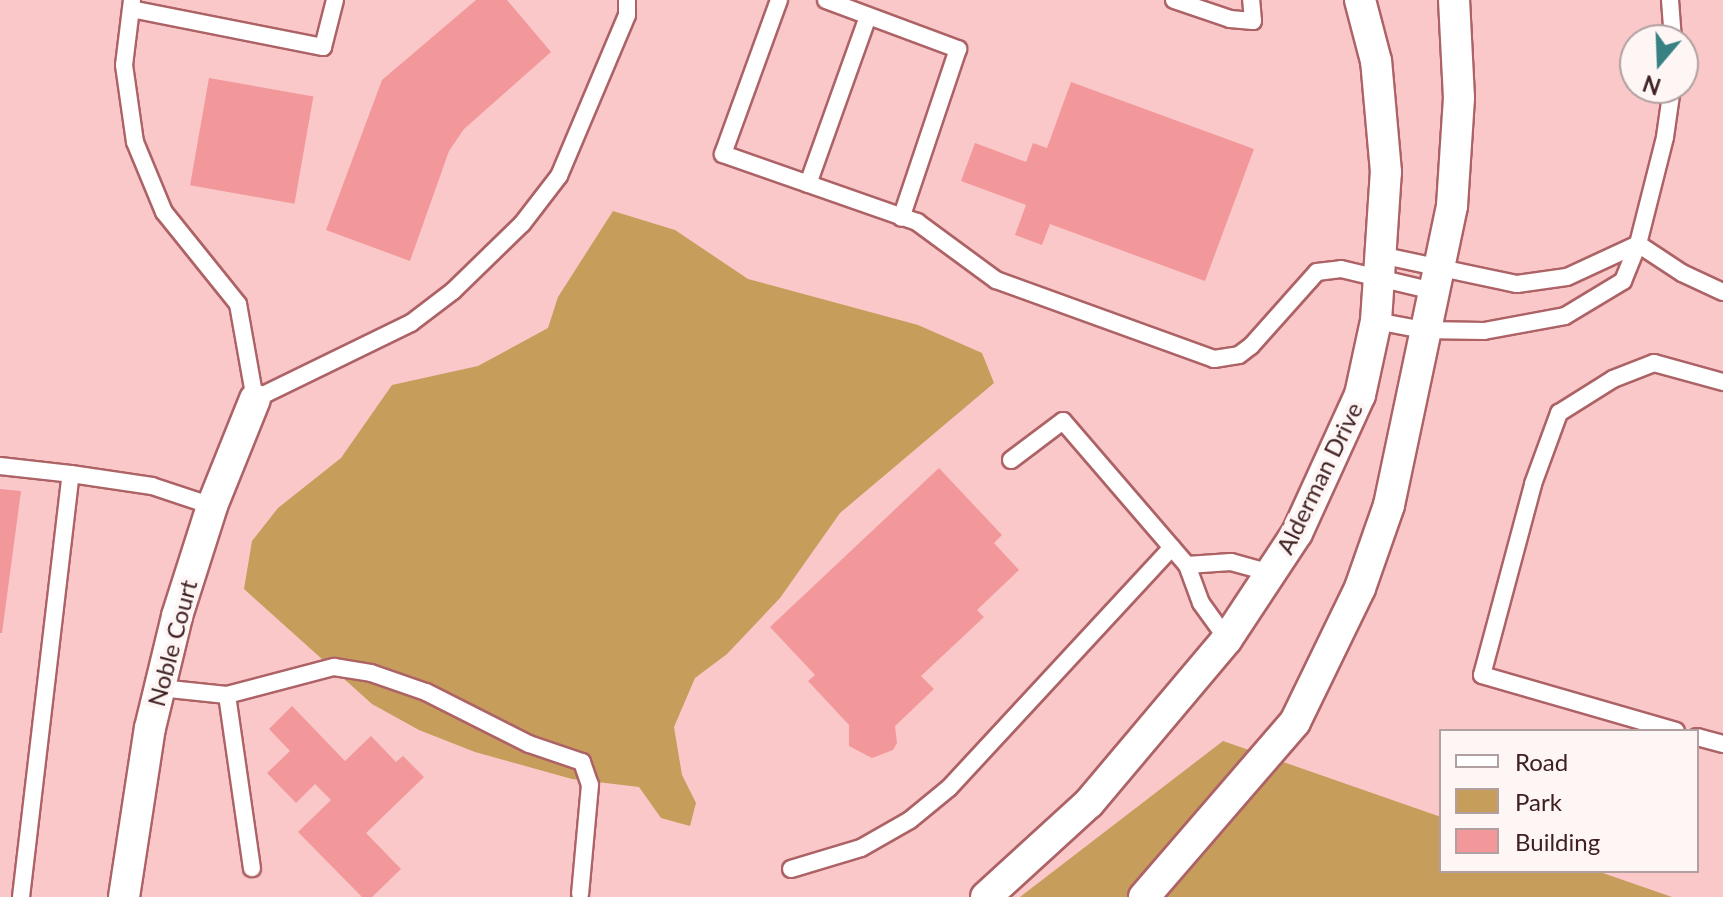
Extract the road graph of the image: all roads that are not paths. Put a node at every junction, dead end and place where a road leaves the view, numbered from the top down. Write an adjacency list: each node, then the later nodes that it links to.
1 (335, 0): 10 (lane)
2 (627, 0): 23 (lane)
3 (779, 0): 14 (lane)
4 (826, 0): 11 (lane)
5 (1174, 0): 6 (lane)
6 (1251, 0)
7 (1360, 0): 17 (street, Alderman Drive)
8 (1454, 0): 18 (street)
9 (1670, 0): 12 (lane)
10 (131, 5): 23 (lane)
11 (868, 16): 14 (lane); 15 (lane)
12 (1672, 24)
13 (1670, 104): 16 (lane)
14 (808, 184): 15 (lane)
15 (901, 218): 17 (lane)
16 (1638, 244): 18 (lane); 19 (lane); 21 (lane)
17 (1380, 267): 18 (lane); 18 (lane); 20 (street, Alderman Drive)
18 (1436, 279): 21 (street)
19 (1723, 292)
20 (1376, 321): 21 (lane); 30 (street, Alderman Drive)
21 (1424, 330): 43 (street)
22 (1723, 382): 34 (lane)
23 (255, 399): 27 (street, Noble Court)
24 (1011, 460): 28 (lane)
25 (0, 466): 26 (lane)
26 (71, 474): 27 (lane); 40 (lane)
27 (212, 506): 32 (street, Noble Court)
28 (1172, 547): 29 (lane); 38 (lane)
29 (1187, 565): 30 (lane); 31 (lane)
30 (1271, 573): 31 (street, Alderman Drive)
31 (1227, 639): 42 (street, Alderman Drive)
32 (160, 688): 33 (lane); 41 (street, Noble Court)
33 (227, 695): 37 (lane); 39 (lane)
34 (1669, 729)
35 (1699, 738): 36 (lane)
36 (1723, 744)
37 (252, 868)
38 (791, 869)
39 (580, 894)
40 (21, 897)
41 (124, 897)
42 (986, 897)
43 (1144, 897)

